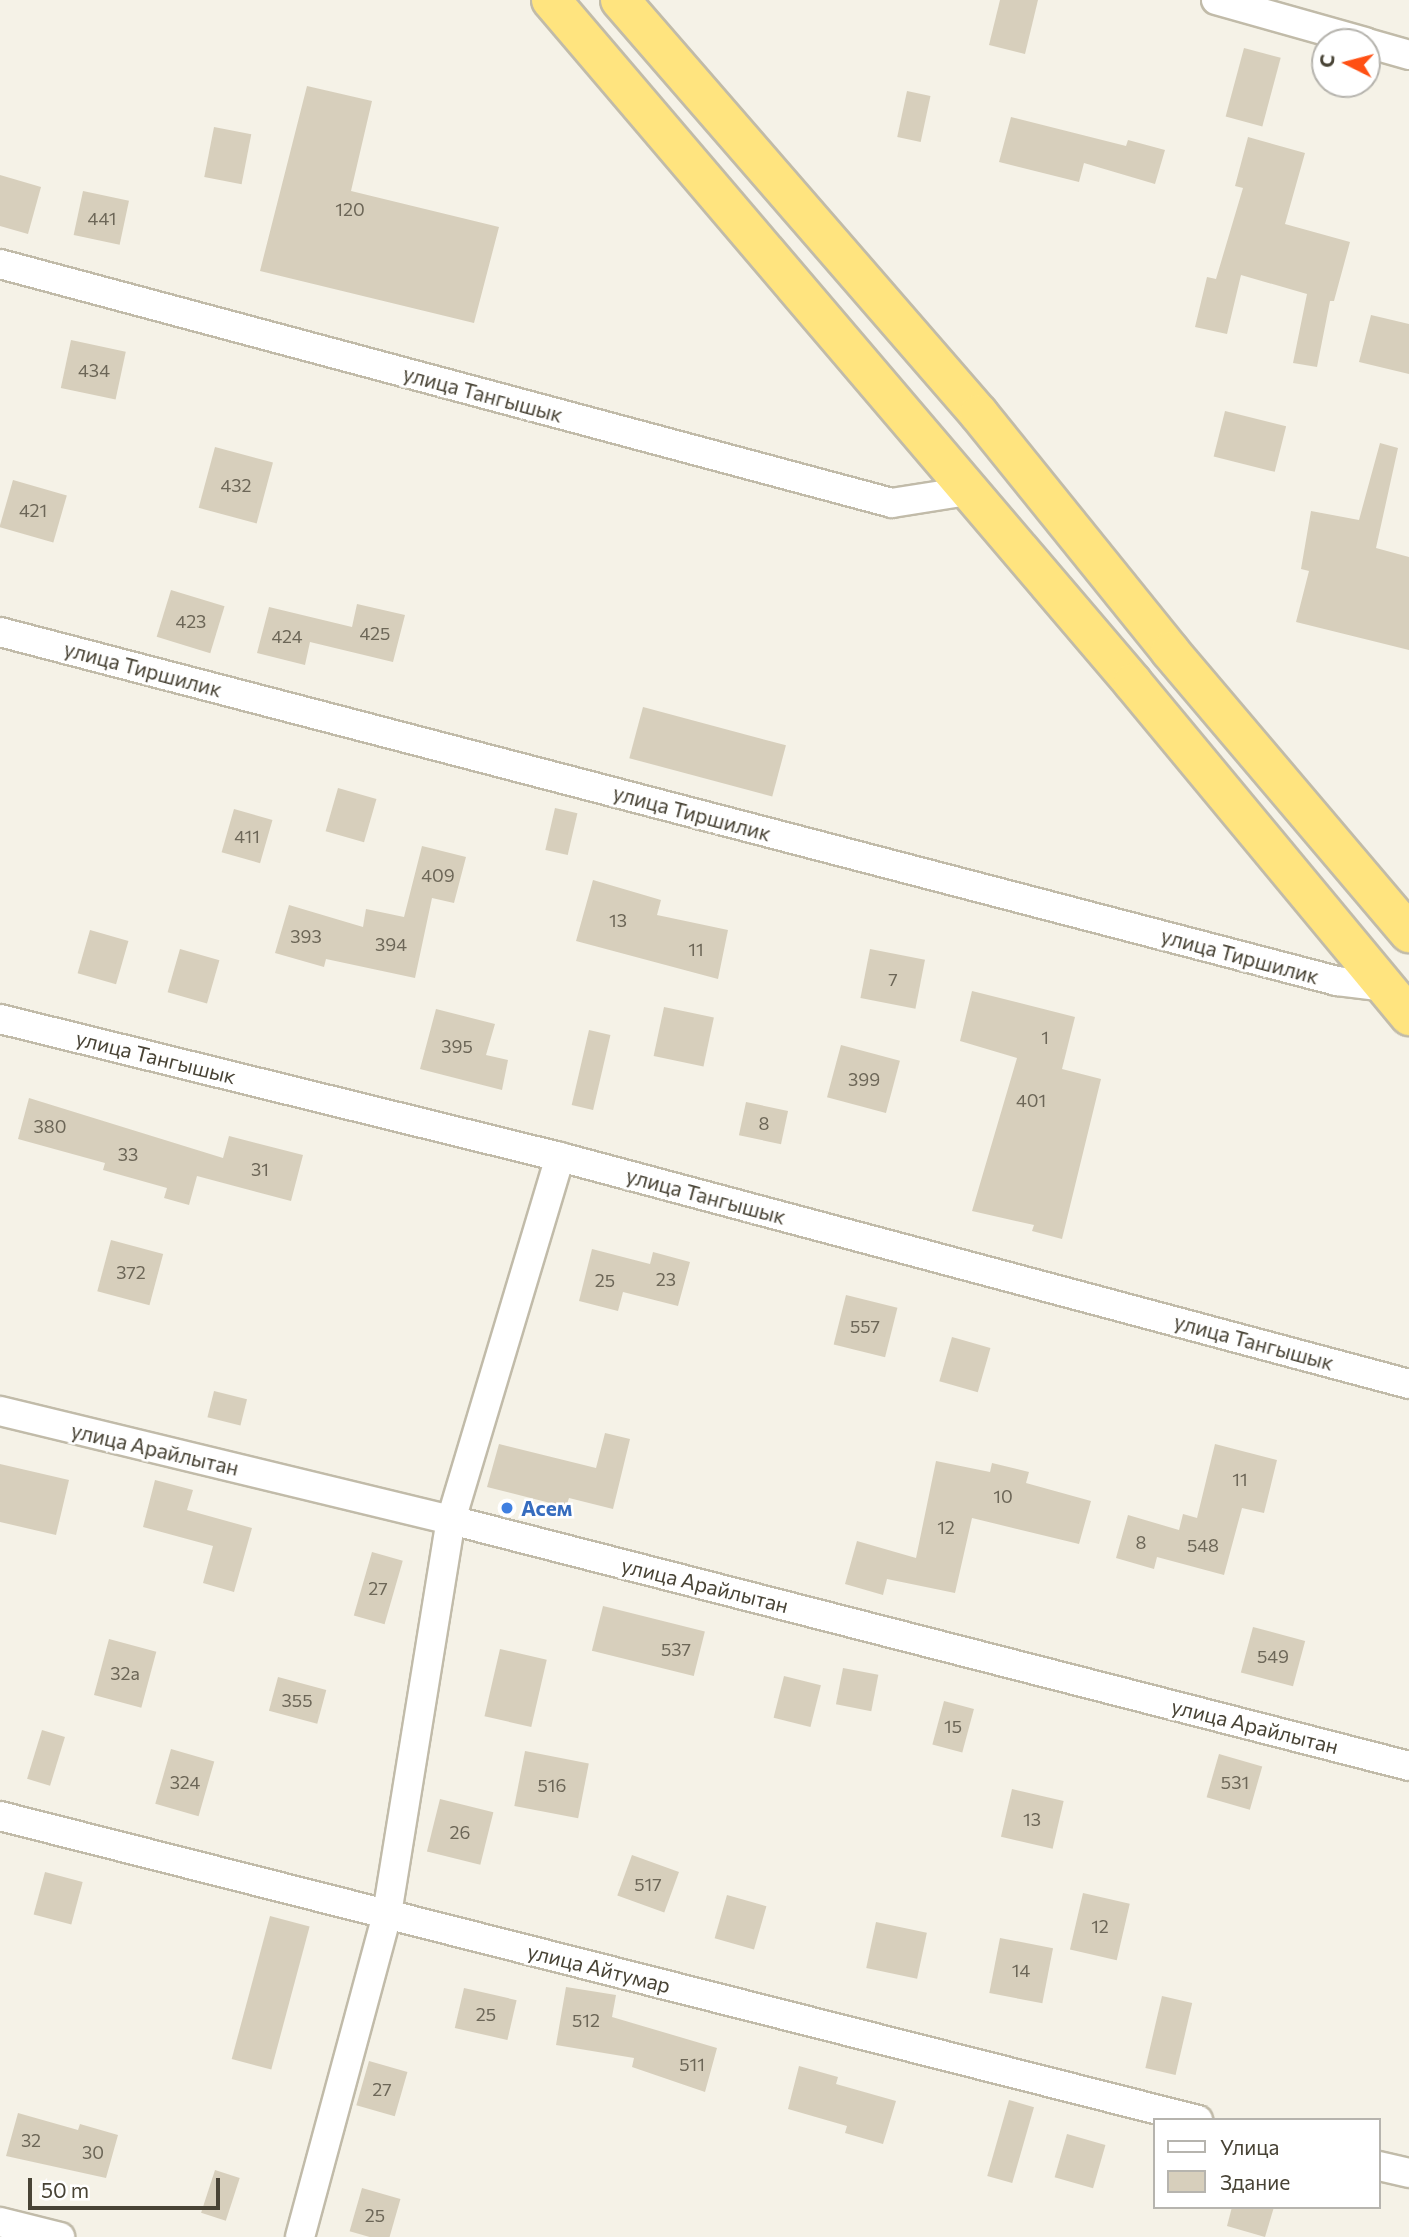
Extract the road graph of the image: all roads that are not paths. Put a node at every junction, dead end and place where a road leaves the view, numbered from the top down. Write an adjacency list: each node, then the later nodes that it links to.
1 (551, 0): 8 (highway)
2 (620, 0): 10 (highway)
3 (1216, 0): 4 (street)
4 (1316, 28)
5 (1381, 47): 6 (street)
6 (1409, 55)
7 (0, 264): 8 (street, улица Тангышык)
8 (968, 491): 11 (highway)
9 (0, 632): 11 (street, улица Тиршилик)
10 (1409, 933)
11 (1385, 987): 12 (highway)
12 (1409, 1016)
13 (0, 1019): 14 (street, улица Тангышык)
14 (559, 1157): 15 (street, улица Тангышык); 17 (street)
15 (1409, 1384)
16 (0, 1411): 17 (street, улица Арайлытан)
17 (452, 1520): 18 (street, улица Арайлытан); 20 (street)
18 (1409, 1766)
19 (0, 1816): 20 (street, улица Айтумар)
20 (387, 1914): 21 (street, улица Айтумар); 26 (street)
21 (1190, 2118)
22 (1381, 2166): 23 (street)
23 (1409, 2173)
24 (0, 2222): 25 (street)
25 (60, 2237)
26 (300, 2237)

